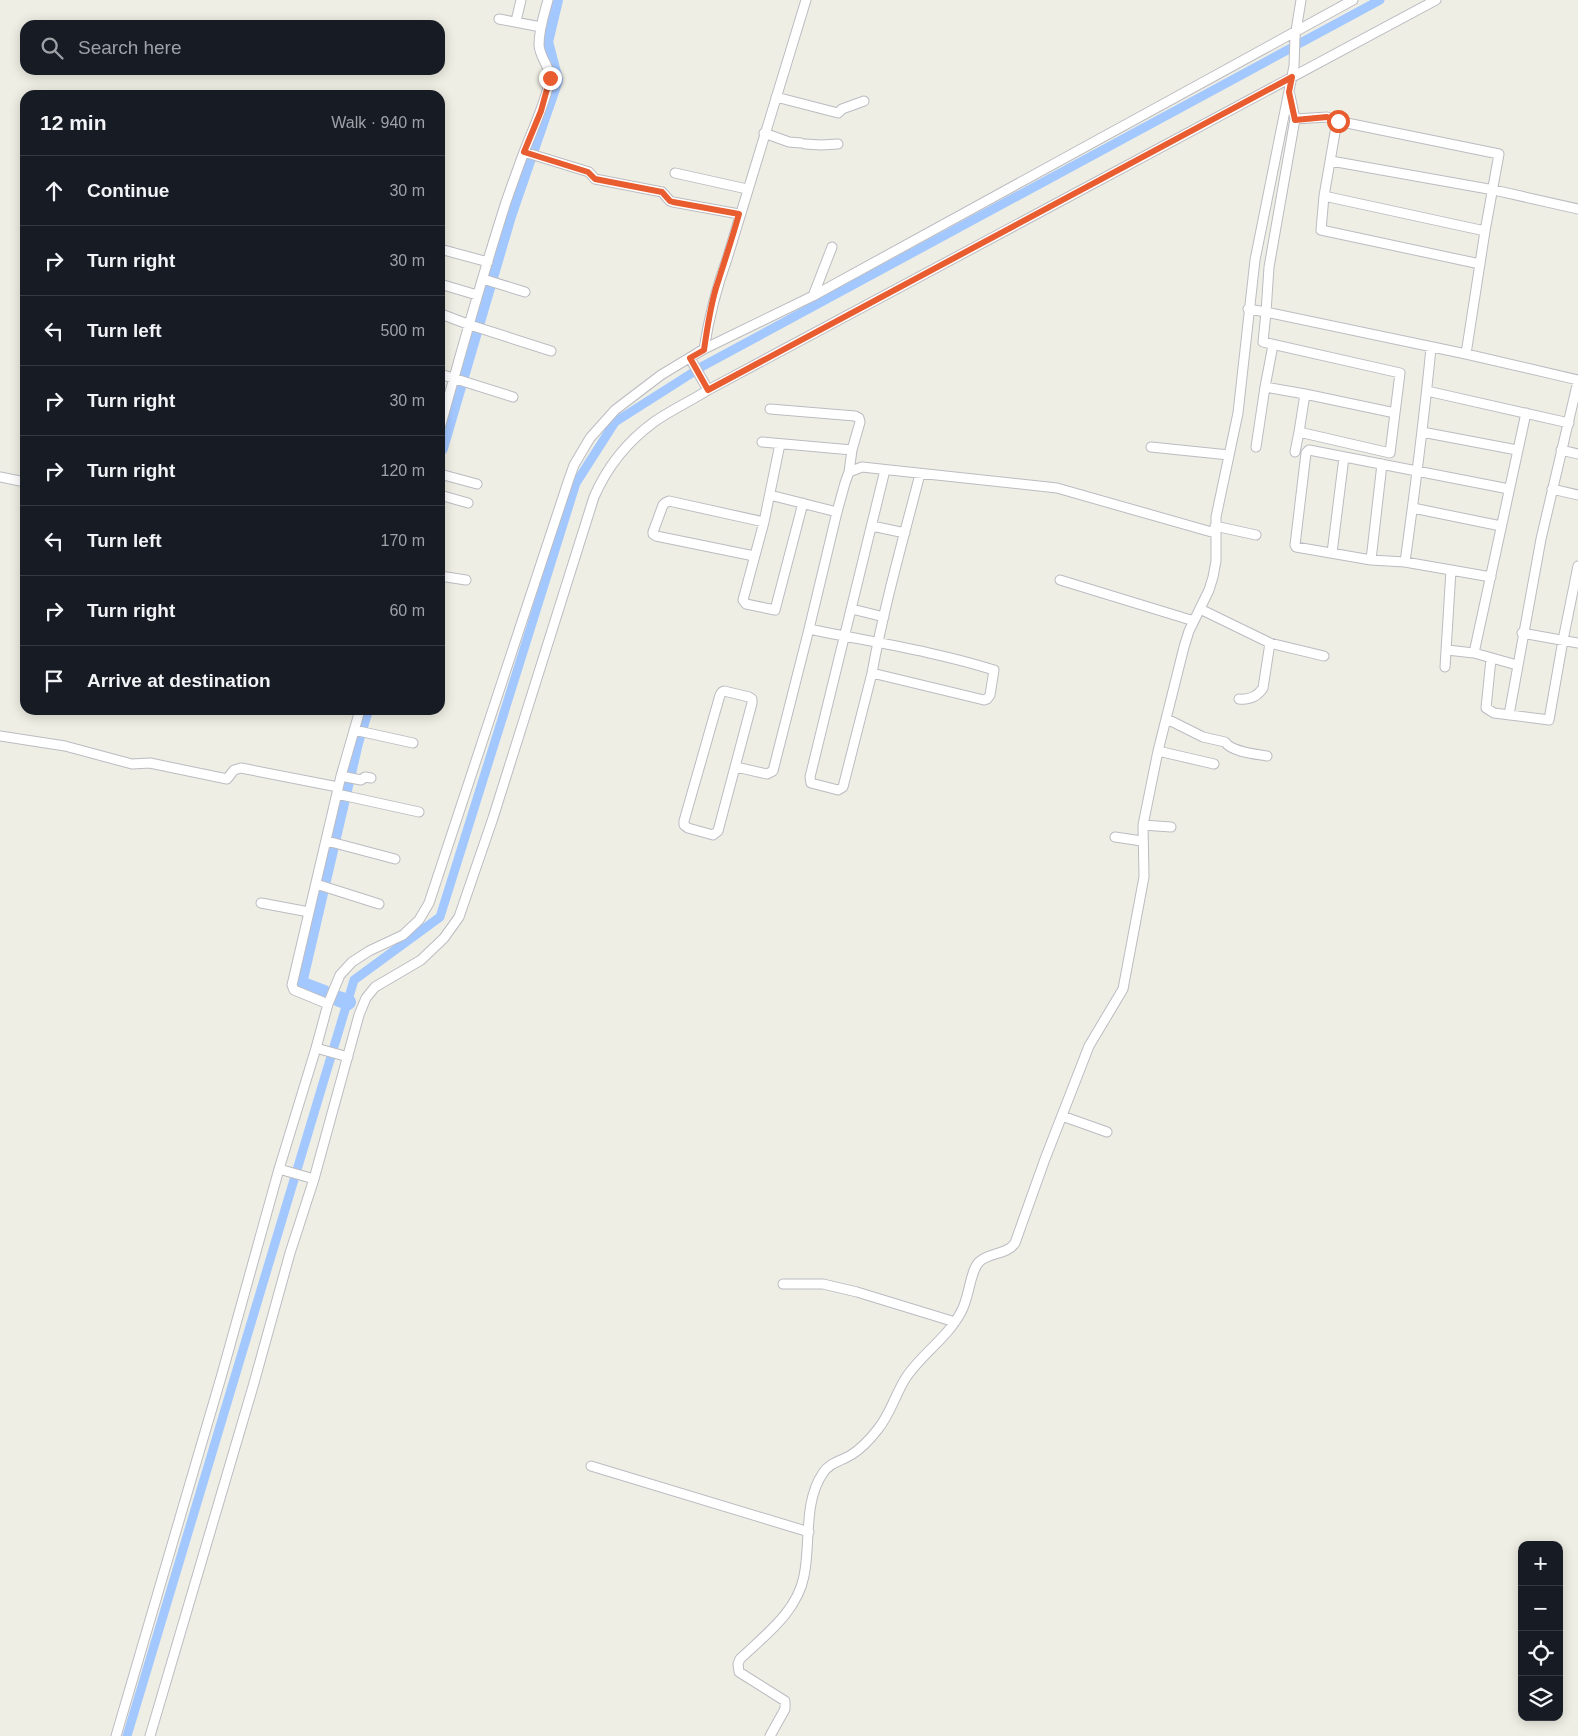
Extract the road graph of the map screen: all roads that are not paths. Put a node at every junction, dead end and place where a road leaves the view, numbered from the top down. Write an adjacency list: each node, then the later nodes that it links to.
1 (521, 0): 8 (street)
2 (548, 0): 9 (street)
3 (806, 0): 13 (street)
4 (1301, 0): 10 (street)
5 (1354, 0): 10 (street)
6 (1436, 0): 11 (street)
7 (499, 19): 8 (street)
8 (516, 21): 9 (street)
9 (541, 27): 19 (street)
10 (1296, 34): 11 (street); 36 (street)
11 (1292, 77): 12 (street); 50 (street)
12 (1289, 92): 15 (street); 37 (street)
13 (776, 97): 14 (street); 17 (street)
14 (864, 101)
15 (1295, 120): 16 (street); 38 (street)
16 (1337, 122): 20 (street); 23 (street)
17 (764, 133): 18 (street); 22 (street)
18 (838, 144)
19 (526, 153): 26 (street); 30 (street)
20 (1330, 161): 23 (street); 24 (street)
21 (675, 173): 22 (street)
22 (747, 189): 26 (street)
23 (1494, 190): 25 (street); 27 (street)
24 (1324, 196): 27 (street); 31 (street)
25 (1578, 209)
26 (739, 214): 43 (street)
27 (1485, 232): 31 (street)
28 (832, 247): 36 (street)
29 (445, 250): 30 (street)
30 (488, 262): 32 (street)
31 (1480, 264): 45 (street)
32 (487, 280): 34 (street); 35 (street)
33 (445, 285): 35 (street)
34 (525, 292)
35 (477, 295): 40 (street)
36 (813, 296): 43 (street)
37 (1248, 309): 38 (street); 71 (street)
38 (1266, 312): 41 (street); 42 (street)
39 (445, 315): 40 (street)
40 (474, 326): 44 (street); 48 (street)
41 (1273, 345): 51 (street); 57 (street)
42 (1431, 348): 45 (street); 52 (street)
43 (704, 350): 46 (street)
44 (551, 351)
45 (1466, 354): 49 (street)
46 (691, 360): 50 (street); 150 (street)
47 (445, 376): 48 (street)
48 (457, 380): 54 (street); 56 (street)
49 (1578, 381): 59 (street)
50 (706, 387): 152 (street)
51 (1265, 387): 53 (street); 65 (street)
52 (1427, 390): 58 (street); 61 (street)
53 (1305, 394): 57 (street); 60 (street)
54 (513, 397)
55 (770, 409): 66 (street)
56 (445, 412)
57 (1395, 413): 60 (street)
58 (1526, 413): 59 (street); 67 (street)
59 (1569, 423): 68 (street)
60 (1299, 432): 69 (street)
61 (1422, 432): 67 (street); 75 (street)
62 (762, 442): 63 (street)
63 (780, 444): 66 (street); 84 (street)
64 (1151, 447): 71 (street)
65 (1256, 448)
66 (852, 450): 76 (street)
67 (1517, 450): 83 (street)
68 (1561, 450): 70 (street); 82 (street)
69 (1295, 452)
70 (1578, 454)
71 (1230, 455): 94 (street)
72 (1344, 457): 73 (street); 97 (street); 97 (street)
73 (1382, 464): 75 (street); 99 (street)
74 (885, 470): 76 (street); 77 (street); 92 (street)
75 (1416, 471): 83 (street); 89 (street)
76 (849, 472): 90 (street)
77 (920, 474): 94 (street); 95 (street)
78 (445, 475): 81 (street)
79 (0, 477): 80 (street)
80 (20, 481)
81 (477, 484)
82 (1552, 489): 85 (street); 112 (street)
83 (1508, 490): 93 (street)
84 (770, 495): 88 (street); 91 (street)
85 (1578, 495)
86 (445, 497): 87 (street)
87 (468, 503)
88 (803, 503): 90 (street); 98 (street)
89 (1413, 508): 93 (street); 100 (street)
90 (837, 512): 111 (street)
91 (764, 522): 98 (street); 98 (street)
92 (872, 526): 95 (street); 107 (street)
93 (1500, 526): 104 (street)
94 (1215, 530): 96 (street); 108 (street)
95 (905, 533): 109 (street)
96 (1256, 535)
97 (1332, 553): 99 (street)
98 (754, 556)
99 (1371, 560): 100 (street)
100 (1405, 562): 102 (street)
101 (1578, 566): 114 (street)
102 (1452, 570): 104 (street); 118 (street)
103 (445, 577): 105 (street)
104 (1491, 577): 119 (street)
105 (466, 580)
106 (1060, 580): 110 (street)
107 (852, 609): 109 (street); 113 (street)
108 (1200, 609): 110 (street); 116 (street)
109 (884, 617): 115 (street)
110 (1194, 621): 128 (street)
111 (810, 629): 113 (street); 135 (street)
112 (1522, 633): 114 (street); 122 (street)
113 (845, 637): 115 (street); 124 (street)
114 (1563, 640): 117 (street); 127 (street)
115 (878, 642): 124 (street); 124 (street)
116 (1270, 643): 120 (street); 125 (street)
117 (1578, 643)
118 (1447, 650): 119 (street); 123 (street)
119 (1474, 653): 121 (street)
120 (1324, 656)
121 (1492, 658): 122 (street); 127 (street)
122 (1517, 665): 127 (street)
123 (1445, 667)
124 (872, 673)
125 (1239, 700)
126 (359, 715): 129 (street)
127 (1508, 715)
128 (1167, 719): 132 (street); 133 (street)
129 (357, 731): 131 (street); 136 (street)
130 (0, 736): 138 (street)
131 (413, 743)
132 (1158, 752): 134 (street); 140 (street)
133 (1267, 756)
134 (1214, 764)
135 (736, 767): 135 (street)
136 (346, 777): 137 (street); 138 (street)
137 (371, 778)
138 (340, 793): 139 (street); 144 (street)
139 (419, 812)
140 (1143, 825): 141 (street); 143 (street)
141 (1171, 827)
142 (1115, 837): 143 (street)
143 (1142, 841): 153 (street)
144 (331, 842): 145 (street); 146 (street)
145 (395, 859)
146 (320, 885): 148 (street); 149 (street)
147 (261, 903): 149 (street)
148 (379, 904)
149 (310, 912): 150 (street)
150 (328, 1004): 151 (street)
151 (320, 1049): 152 (street); 155 (street)
152 (344, 1056): 156 (street)
153 (1062, 1116): 154 (street); 158 (street)
154 (1107, 1132)
155 (281, 1169): 156 (street); 161 (street)
156 (312, 1179): 162 (street)
157 (782, 1284): 158 (street)
158 (955, 1322): 160 (street)
159 (590, 1466): 160 (street)
160 (809, 1532): 163 (street)
161 (116, 1736)
162 (150, 1736)
163 (770, 1736)

